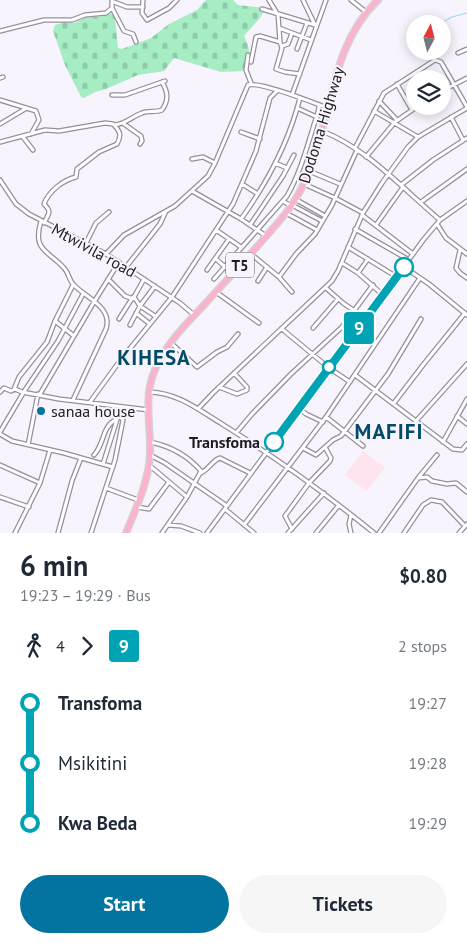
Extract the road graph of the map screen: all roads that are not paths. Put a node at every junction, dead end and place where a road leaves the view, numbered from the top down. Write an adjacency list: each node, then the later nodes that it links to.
1 (143, 0): 9 (street)
2 (177, 0): 9 (street)
3 (269, 0): 13 (street)
4 (303, 0): 15 (street)
5 (326, 0): 15 (street)
6 (351, 0): 12 (street)
7 (378, 0): 12 (highway, Dodoma Highway / T5)
8 (113, 1): 9 (street); 10 (street)
9 (143, 7)
10 (112, 8): 17 (street); 21 (street)
11 (262, 10): 13 (street)
12 (366, 12): 47 (highway, Dodoma Highway / T5)
13 (278, 15): 14 (street); 16 (street)
14 (307, 24): 15 (street); 19 (street)
15 (315, 26): 20 (street)
16 (279, 28): 18 (street); 22 (street)
17 (0, 30)
18 (292, 33): 19 (street); 22 (street)
19 (302, 37): 20 (street); 24 (street)
20 (312, 40): 28 (street)
21 (136, 42)
22 (281, 44): 27 (street); 28 (street)
23 (467, 48): 25 (street)
24 (297, 49)
25 (458, 53)
26 (248, 55): 30 (street)
27 (251, 62)
28 (300, 74): 37 (street)
29 (467, 78): 32 (street)
30 (250, 84): 34 (street); 71 (street)
31 (397, 84): 32 (street); 41 (street); 42 (street)
32 (454, 84): 33 (street); 44 (street)
33 (451, 86)
34 (265, 87): 35 (street); 38 (street)
35 (277, 91): 37 (street); 38 (street)
36 (112, 95): 53 (street)
37 (292, 96): 39 (street)
38 (270, 98): 62 (street)
39 (300, 98): 43 (street); 46 (street)
40 (0, 100): 45 (street)
41 (406, 100)
42 (379, 101): 48 (street); 52 (street)
43 (319, 105): 47 (street); 50 (street)
44 (467, 107): 51 (street)
45 (26, 108): 54 (street); 58 (street)
46 (297, 108): 50 (street); 72 (street)
47 (328, 108): 56 (highway, Dodoma Highway / T5)
48 (374, 111): 52 (street); 66 (street)
49 (406, 114): 52 (street)
50 (317, 117): 86 (street)
51 (451, 117): 60 (street); 63 (street)
52 (396, 121): 60 (street); 69 (street)
53 (124, 123): 55 (street); 65 (street)
54 (0, 124)
55 (114, 125): 58 (street); 98 (street)
56 (322, 130): 66 (street); 75 (highway, Dodoma Highway / T5)
57 (241, 132): 62 (street)
58 (31, 134): 59 (street)
59 (23, 137): 64 (street); 67 (street)
60 (418, 137): 76 (street)
61 (467, 138): 63 (street)
62 (260, 139): 78 (street)
63 (463, 140): 81 (street)
64 (0, 142)
65 (140, 144)
66 (356, 149): 69 (street); 80 (street)
67 (33, 150)
68 (294, 155): 73 (street)
69 (366, 157): 76 (street)
70 (192, 159): 71 (street)
71 (215, 163): 82 (street)
72 (275, 163): 73 (street); 83 (street)
73 (287, 168): 100 (street)
74 (467, 169): 88 (street)
75 (309, 171): 79 (highway, Dodoma Highway / T5); 80 (street)
76 (388, 174): 81 (street); 94 (street)
77 (0, 180): 98 (street, Mtwivila road)
78 (242, 184): 83 (street); 92 (street)
79 (304, 184): 84 (street); 85 (highway, Dodoma Highway / T5)
80 (340, 184): 84 (street)
81 (402, 186): 88 (street); 101 (street)
82 (192, 191): 90 (street); 92 (street)
83 (258, 194): 96 (street)
84 (335, 198): 94 (street); 95 (street)
85 (295, 200): 89 (highway, Dodoma Highway / T5); 95 (street)
86 (282, 201): 89 (street); 102 (street)
87 (467, 201): 99 (street)
88 (420, 202): 99 (street)
89 (291, 206): 93 (highway, Dodoma Highway / T5); 97 (street)
90 (166, 211): 113 (street); 124 (street)
91 (109, 212): 108 (street)
92 (228, 212): 96 (street); 104 (street)
93 (286, 212): 105 (street); 106 (highway, Dodoma Highway / T5)
94 (362, 214): 101 (street); 103 (street)
95 (325, 216): 97 (street)
96 (241, 219): 100 (street)
97 (322, 221): 105 (street)
98 (42, 222): 108 (street, Mtwivila road); 138 (street)
99 (439, 222): 111 (street); 114 (street)
100 (250, 225): 102 (street)
101 (376, 225): 114 (street)
102 (257, 229): 106 (street); 109 (street)
103 (355, 229): 110 (street); 119 (street)
104 (216, 230): 107 (street); 146 (street)
105 (317, 230): 130 (street)
106 (266, 236): 112 (highway, Dodoma Highway / T5)
107 (229, 239): 109 (street); 117 (street)
108 (86, 243): 113 (street, Mtwivila road)
109 (241, 247): 116 (street)
110 (348, 247): 118 (street); 121 (street)
111 (460, 250): 115 (street); 133 (street)
112 (251, 253): 122 (highway, Dodoma Highway / T5); 125 (street)
113 (106, 254): 120 (street, Mtwivila road)
114 (413, 254): 119 (street)
115 (467, 254)
116 (233, 257): 122 (street); 123 (street)
117 (216, 259): 123 (street); 127 (street)
118 (368, 259): 129 (street); 131 (street)
119 (409, 260): 126 (street)
120 (119, 262): 124 (street, Mtwivila road); 134 (street)
121 (342, 263): 129 (street); 141 (street)
122 (241, 264): 128 (highway, Dodoma Highway / T5)
123 (225, 266): 128 (street); 136 (street)
124 (126, 267): 135 (street, Mtwivila road)
125 (267, 267): 130 (street); 137 (street)
126 (404, 267): 131 (street); 132 (street)
127 (207, 270)
128 (232, 273): 142 (highway, Dodoma Highway / T5)
129 (358, 274): 140 (street)
130 (279, 277): 143 (street)
131 (397, 277): 145 (street)
132 (420, 278): 153 (street); 173 (street)
133 (467, 278)
134 (108, 279): 147 (street); 149 (street)
135 (144, 279): 139 (street, Mtwivila road); 147 (street)
136 (214, 279)
137 (258, 281)
138 (73, 285): 144 (street); 159 (street)
139 (155, 286): 146 (street, Mtwivila road); 150 (street)
140 (373, 286): 145 (street); 151 (street)
141 (326, 288): 148 (street); 165 (street)
142 (216, 292): 154 (highway, Dodoma Highway / T5); 160 (street)
143 (292, 292)
144 (83, 294): 149 (street); 164 (street)
145 (383, 295): 157 (street)
146 (172, 297): 154 (street, Mtwivila road); 155 (street)
147 (133, 298): 150 (street); 156 (street)
148 (338, 299): 151 (street); 163 (street)
149 (94, 302): 167 (street); 183 (street)
150 (140, 306): 152 (street); 155 (street)
151 (354, 311): 157 (street); 169 (street)
152 (136, 313): 161 (street); 162 (street)
153 (466, 314): 185 (street)
154 (195, 315): 168 (highway, Dodoma Highway / T5)
155 (155, 316): 161 (street)
156 (119, 319)
157 (366, 319): 171 (street)
158 (421, 319): 177 (street)
159 (55, 321): 164 (street); 176 (street)
160 (259, 323)
161 (150, 324): 184 (street)
162 (130, 325)
163 (313, 328)
164 (65, 329): 167 (street); 179 (street)
165 (282, 329): 169 (street); 172 (street)
166 (238, 334): 168 (street)
167 (74, 336): 181 (street)
168 (171, 343): 180 (highway, Dodoma Highway / T5)
169 (312, 354): 171 (street); 199 (street)
170 (467, 364): 194 (street)
171 (329, 368): 174 (street); 187 (street)
172 (234, 373): 175 (street); 175 (street)
173 (355, 375): 174 (street); 177 (street)
174 (350, 382): 192 (street)
175 (219, 387): 189 (street)
176 (14, 389): 178 (street); 179 (street)
177 (376, 391): 185 (street); 197 (street)
178 (0, 392)
179 (24, 392): 181 (street); 198 (street)
180 (150, 392): 188 (highway, Dodoma Highway / T5); 189 (street)
181 (39, 394): 183 (street); 203 (street)
182 (467, 399): 191 (street)
183 (73, 400): 184 (street)
184 (90, 402): 186 (street)
185 (394, 403): 194 (street)
186 (121, 407): 188 (street); 190 (street)
187 (299, 408): 195 (street); 209 (street)
188 (149, 410): 200 (highway, Dodoma Highway / T5)
189 (198, 410): 199 (street)
190 (118, 414): 193 (street); 218 (street)
191 (457, 416): 196 (street); 201 (street)
192 (326, 417): 195 (street); 197 (street)
193 (116, 420): 213 (street); 215 (street)
194 (416, 421): 201 (street)
195 (322, 422): 206 (street)
196 (467, 424)
197 (345, 432): 204 (street); 205 (street)
198 (0, 433): 203 (street)
199 (236, 433): 209 (street)
200 (150, 442): 211 (highway, Dodoma Highway / T5); 221 (street)
201 (443, 442): 208 (street)
202 (467, 444): 208 (street)
203 (28, 445): 207 (street)
204 (363, 446)
205 (325, 447): 206 (street); 226 (street)
206 (303, 448): 219 (street)
207 (50, 450): 214 (street); 227 (street)
208 (462, 450): 210 (street)
209 (267, 452): 219 (street); 222 (street)
210 (467, 453)
211 (150, 455): 217 (highway, Dodoma Highway / T5); 228 (street)
212 (437, 455): 220 (street)
213 (94, 456)
214 (81, 458): 215 (street); 245 (street)
215 (103, 464): 218 (street)
216 (0, 465): 227 (street)
217 (149, 465): 225 (street); 234 (highway, Dodoma Highway / T5)
218 (113, 467): 229 (street)
219 (289, 467): 226 (street); 242 (street)
220 (424, 470): 223 (street); 224 (street)
221 (201, 473): 222 (street); 228 (street)
222 (250, 473): 238 (street)
223 (418, 478): 224 (street); 256 (street)
224 (428, 478): 230 (street)
225 (169, 482): 233 (street); 237 (street)
226 (309, 482): 231 (street); 243 (street)
227 (40, 483): 236 (street)
228 (195, 484): 233 (street); 238 (street)
229 (106, 488): 234 (street); 246 (street)
230 (467, 492)
231 (324, 493): 235 (street); 243 (street)
232 (0, 497): 236 (street)
233 (187, 497): 241 (street)
234 (138, 500): 237 (highway, Dodoma Highway / T5)
235 (339, 505): 239 (street); 253 (street)
236 (29, 507): 244 (street)
237 (136, 507): 247 (highway, Dodoma Highway / T5)
238 (226, 507): 242 (street); 250 (street)
239 (351, 514): 254 (street); 255 (street)
240 (465, 524): 257 (street); 258 (street)
241 (168, 525): 248 (street); 249 (street)
242 (244, 525): 251 (street)
243 (292, 529): 252 (street)
244 (15, 533)
245 (58, 533)
246 (92, 533)
247 (126, 533)
248 (162, 533)
249 (200, 533)
250 (208, 533)
251 (254, 533)
252 (288, 533)
253 (316, 533)
254 (351, 533)
255 (374, 533)
256 (379, 533)
257 (404, 533)
258 (459, 533)

